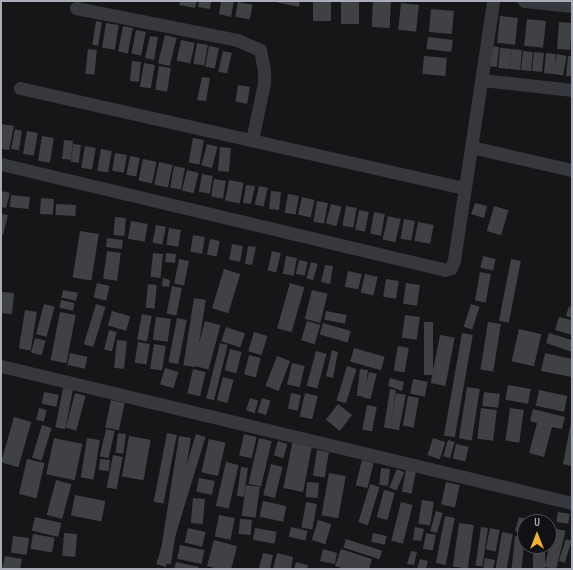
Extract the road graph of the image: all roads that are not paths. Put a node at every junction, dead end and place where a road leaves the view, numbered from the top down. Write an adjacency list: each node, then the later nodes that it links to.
1 (494, 1): 5 (street)
2 (524, 1): 3 (street)
3 (572, 6)
4 (76, 8): 8 (street)
5 (482, 80): 7 (street); 9 (street)
6 (20, 88): 8 (street)
7 (572, 90)
8 (252, 140): 12 (street)
9 (471, 147): 11 (street); 12 (street)
10 (1, 164): 12 (street)
11 (572, 170)
12 (464, 188)
13 (1, 366): 14 (street)
14 (572, 503)

